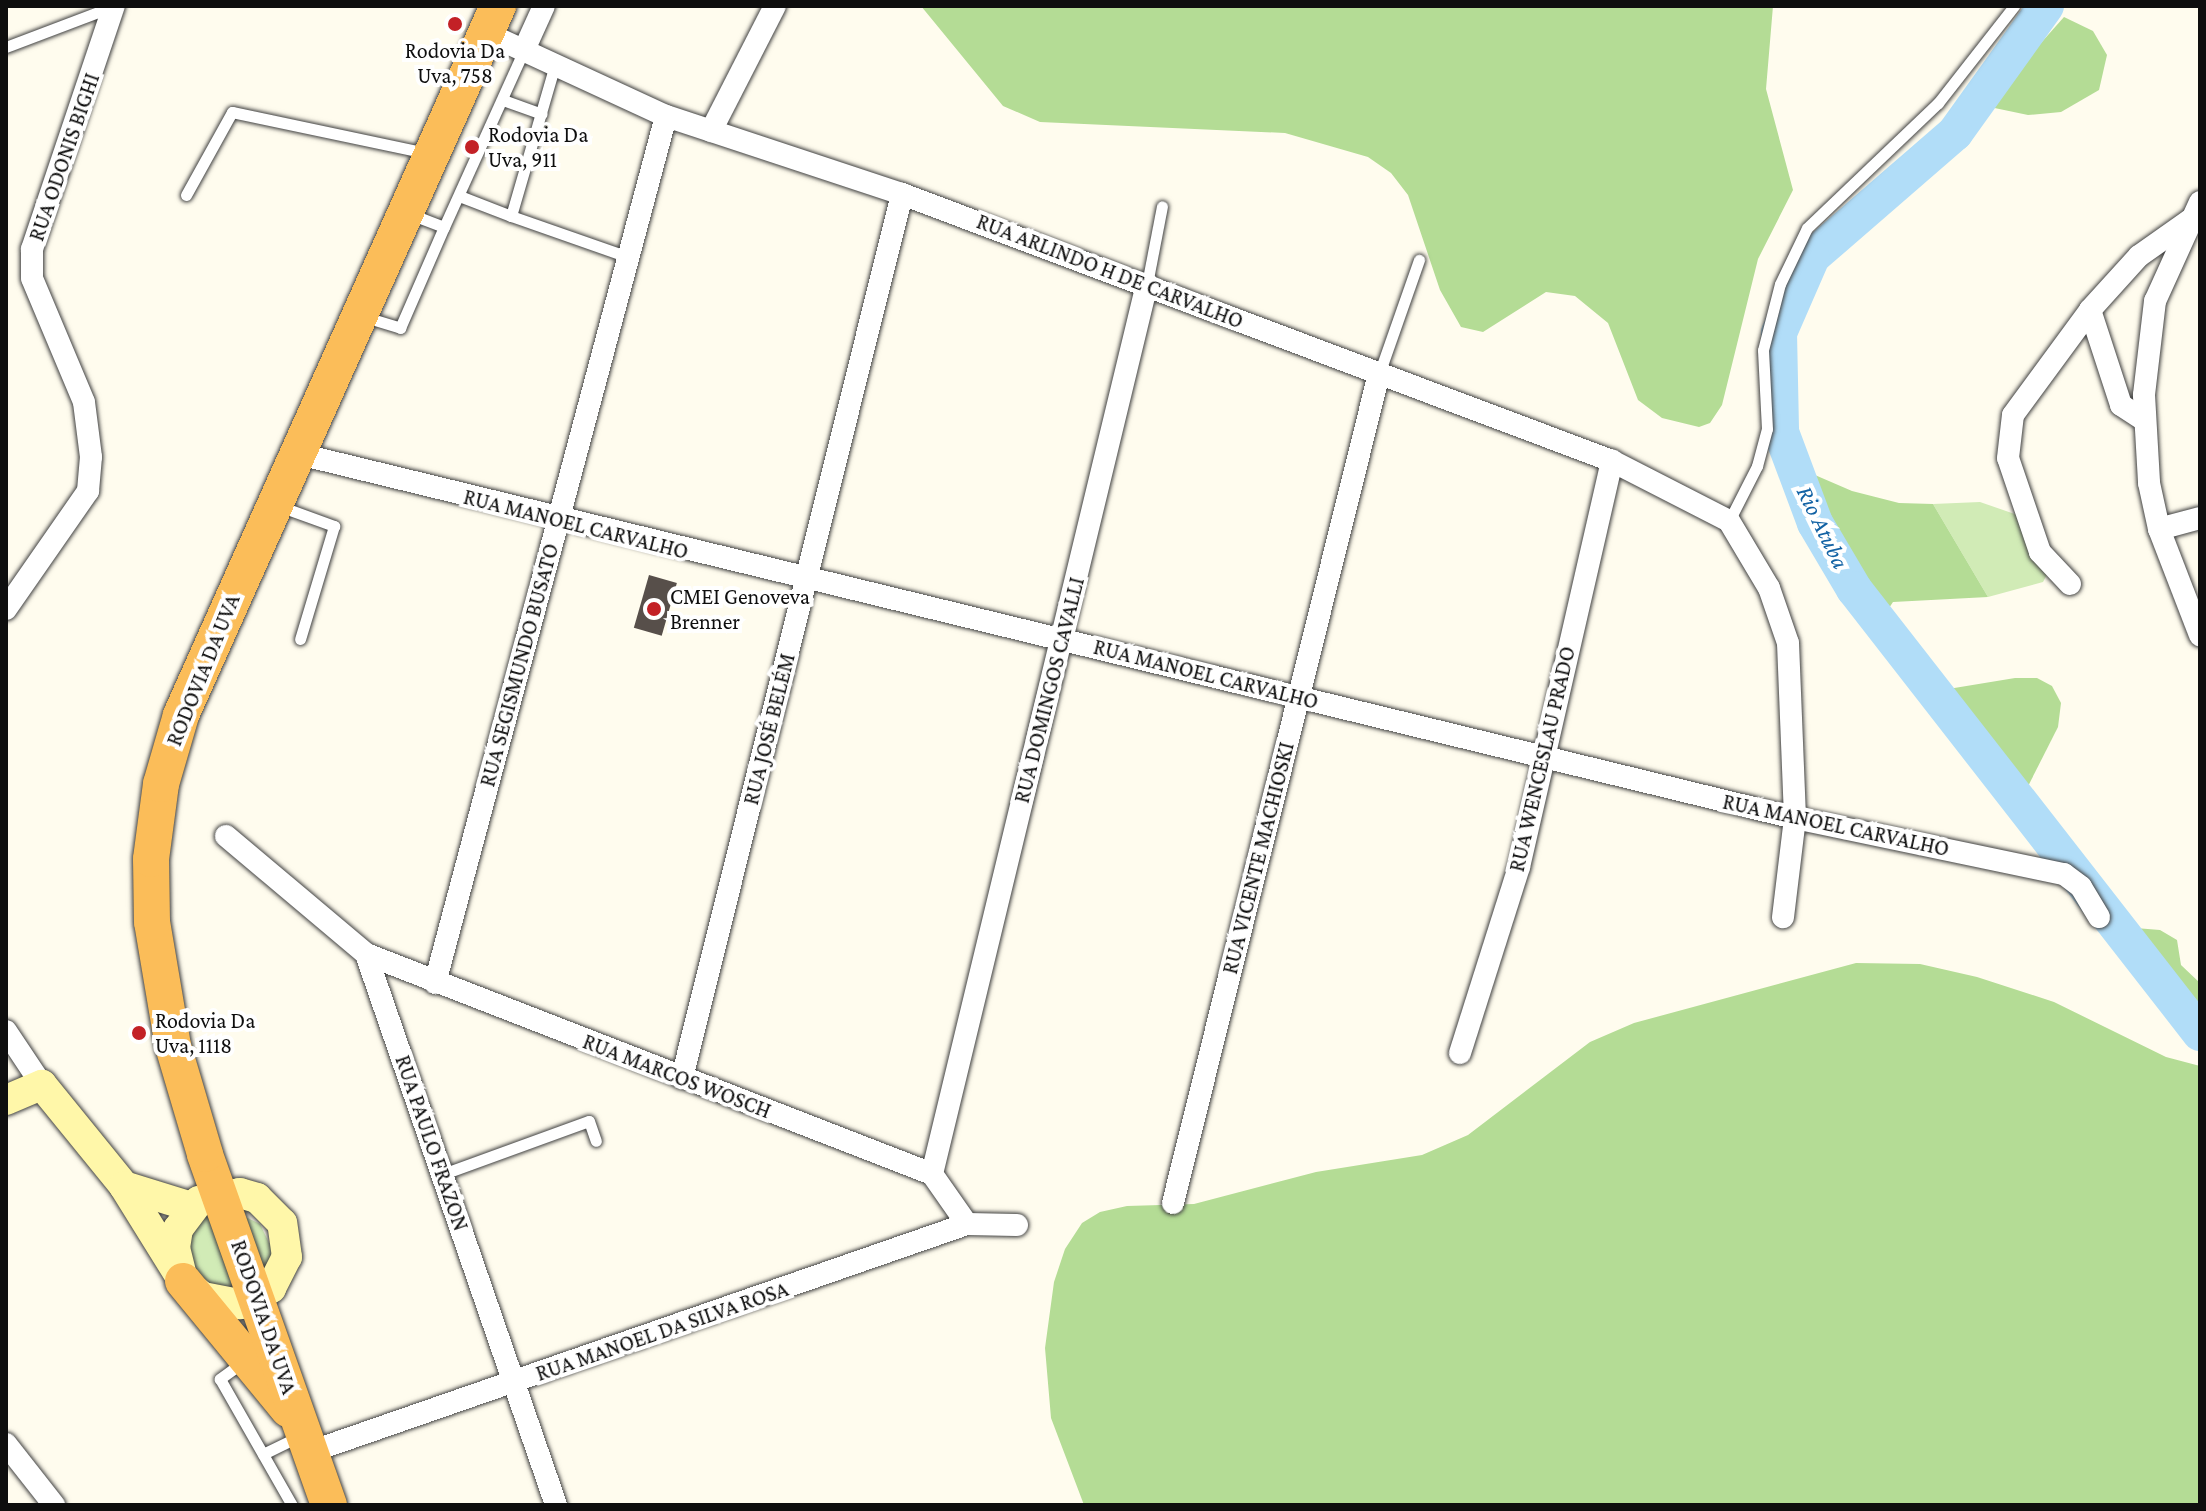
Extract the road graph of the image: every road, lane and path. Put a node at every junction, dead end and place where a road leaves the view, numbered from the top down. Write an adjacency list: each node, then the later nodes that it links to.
1 (114, 6): 6 (lane); 38 (street, RUA ODONIS BIGHI)
2 (544, 6): 7 (street)
3 (775, 6): 12 (street)
4 (2014, 6): 34 (lane)
5 (492, 20): 7 (street, RUA ARLINDO H DE CARVALHO); 13 (highway, RODOVIA DA UVA)
6 (6, 47)
7 (524, 50): 8 (street, RUA ARLINDO H DE CARVALHO); 9 (lane)
8 (555, 65): 10 (lane); 11 (street, RUA ARLINDO H DE CARVALHO)
9 (503, 100): 10 (lane); 16 (lane)
10 (542, 114): 20 (lane)
11 (666, 116): 12 (street, RUA ARLINDO H DE CARVALHO); 22 (street, RUA SEGISMUNDO BUSATO)
12 (711, 131): 14 (street, RUA ARLINDO H DE CARVALHO)
13 (434, 155): 15 (lane); 19 (highway, RODOVIA DA UVA)
14 (902, 194): 24 (street, RUA ARLINDO H DE CARVALHO); 36 (street, RUA JOSÉ BELÉM)
15 (186, 195)
16 (462, 197): 20 (lane); 21 (lane)
17 (1162, 206): 24 (lane, RUA DOMINGOS CAVALLI)
18 (2195, 211): 25 (street); 28 (street)
19 (410, 214): 21 (lane); 26 (highway, RODOVIA DA UVA)
20 (511, 216): 22 (lane)
21 (444, 227): 26 (lane)
22 (628, 257): 33 (street, RUA SEGISMUNDO BUSATO)
23 (1419, 260): 27 (lane)
24 (1147, 284): 27 (street, RUA ARLINDO H DE CARVALHO); 40 (street, RUA DOMINGOS CAVALLI)
25 (2090, 310): 28 (street); 37 (street)
26 (361, 316): 29 (highway, RODOVIA DA UVA)
27 (1379, 374): 30 (street, RUA ARLINDO H DE CARVALHO); 42 (street, RUA VICENTE MACHIOSKI)
28 (2144, 420): 35 (street)
29 (295, 453): 31 (highway, RODOVIA DA UVA); 33 (street, RUA MANOEL CARVALHO)
30 (1612, 461): 34 (street, RUA ARLINDO H DE CARVALHO); 43 (street, RUA WENCESLAU PRADO)
31 (273, 504): 41 (lane); 59 (highway, RODOVIA DA UVA)
32 (2200, 518): 35 (street)
33 (558, 520): 36 (street, RUA MANOEL CARVALHO); 49 (street, RUA SEGISMUNDO BUSATO)
34 (1729, 521): 44 (street)
35 (2159, 529): 39 (street)
36 (805, 581): 40 (street, RUA MANOEL CARVALHO); 52 (street, RUA JOSÉ BELÉM)
37 (2070, 584)
38 (6, 609)
39 (2200, 635)
40 (1062, 638): 42 (street, RUA MANOEL CARVALHO); 57 (street, RUA DOMINGOS CAVALLI)
41 (300, 639)
42 (1298, 697): 43 (street, RUA MANOEL CARVALHO); 60 (street, RUA VICENTE MACHIOSKI)
43 (1540, 757): 44 (street, RUA MANOEL CARVALHO); 51 (street, RUA WENCESLAU PRADO)
44 (1795, 818): 46 (street); 47 (street, RUA MANOEL CARVALHO)
45 (226, 836): 48 (street)
46 (1783, 917)
47 (2099, 917)
48 (366, 954): 49 (street, RUA MARCOS WOSCH); 56 (street, RUA PAULO FRAZON)
49 (435, 983): 52 (street, RUA MARCOS WOSCH)
50 (6, 1031): 53 (street)
51 (1460, 1053)
52 (682, 1078): 57 (street, RUA MARCOS WOSCH)
53 (42, 1085): 54 (main road); 58 (main road)
54 (6, 1100)
55 (596, 1141): 56 (lane)
56 (443, 1174): 66 (street, RUA PAULO FRAZON)
57 (932, 1174): 61 (street)
58 (124, 1186): 59 (main road); 63 (main road)
59 (203, 1201): 63 (main road); 64 (highway, RODOVIA DA UVA); 64 (main road)
60 (1173, 1203)
61 (967, 1224): 62 (street, RUA MANOEL DA SILVA ROSA); 66 (street, RUA MANOEL DA SILVA ROSA)
62 (1017, 1225)
63 (183, 1281): 64 (main road); 65 (highway)
64 (258, 1298): 67 (highway, RODOVIA DA UVA)
65 (247, 1359): 67 (highway); 69 (lane)
66 (515, 1383): 67 (street, RUA MANOEL DA SILVA ROSA); 73 (street, RUA PAULO FRAZON)
67 (305, 1437): 69 (lane); 72 (highway, RODOVIA DA UVA)
68 (6, 1444): 70 (street)
69 (263, 1454): 71 (lane)
70 (54, 1505)
71 (292, 1505)
72 (329, 1505)
73 (556, 1505)

